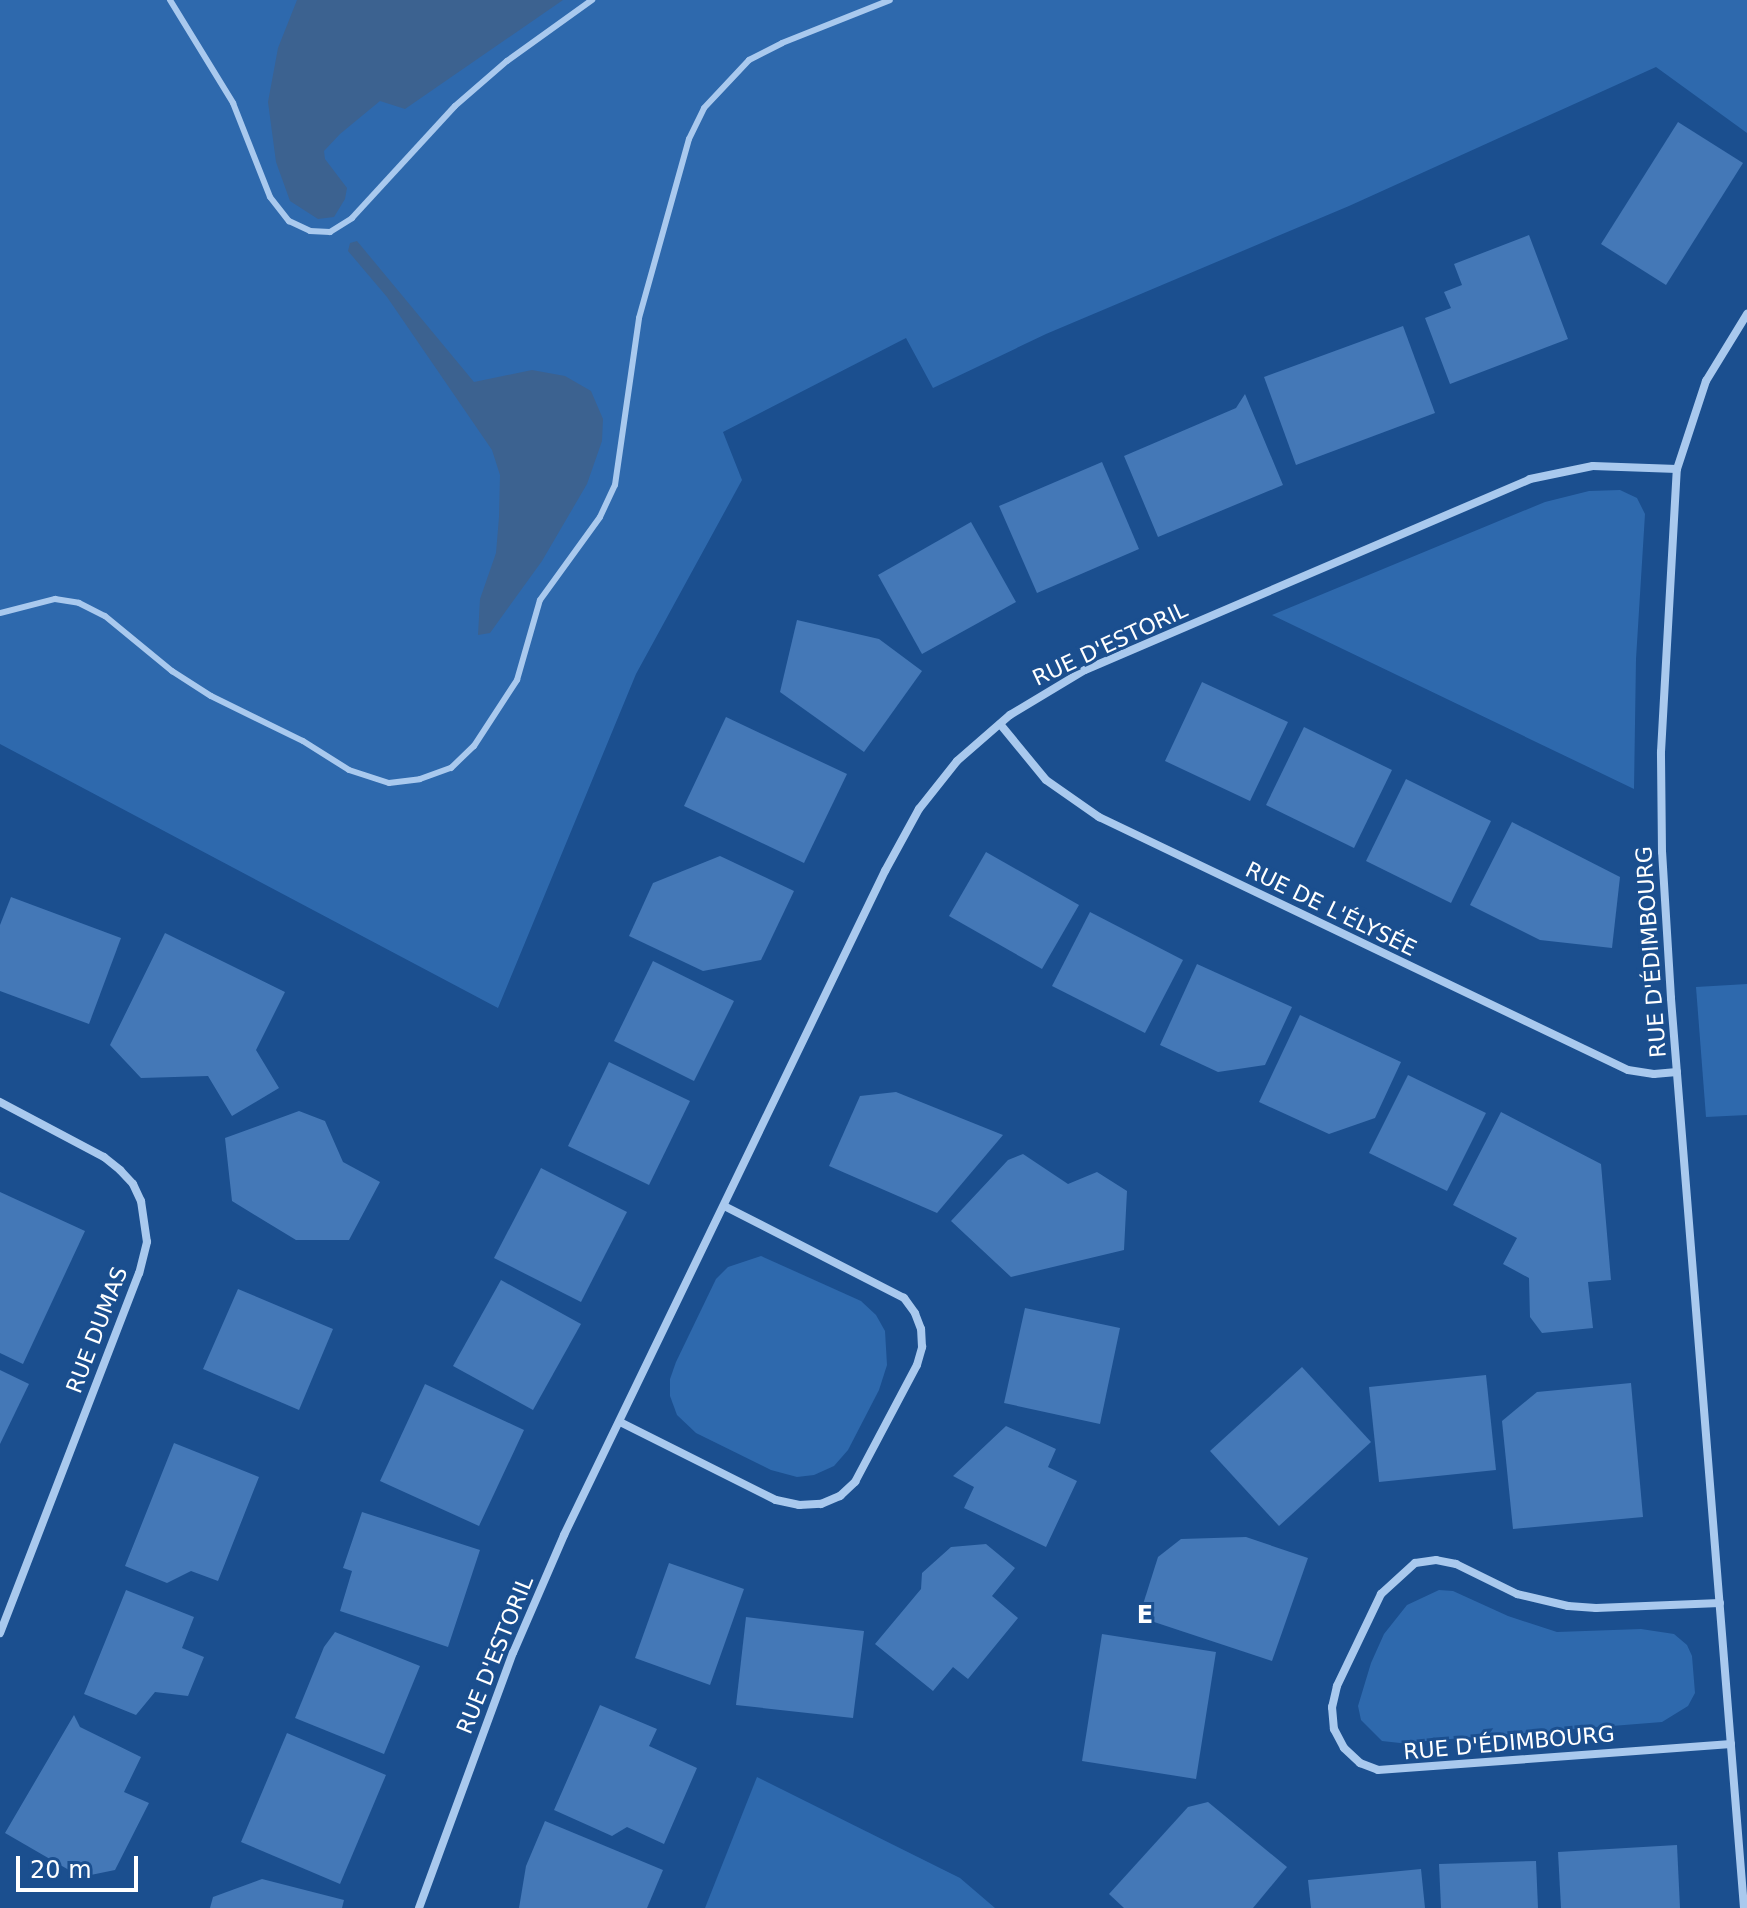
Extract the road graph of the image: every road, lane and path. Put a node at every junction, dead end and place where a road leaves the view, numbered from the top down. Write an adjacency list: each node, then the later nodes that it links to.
1 (170, 0): 2 (lane)
2 (592, 0)
3 (890, 0): 6 (lane)
4 (1747, 314): 5 (street, RUE D'ÉDIMBOURG)
5 (1677, 469): 7 (street, RUE D'ESTORIL); 8 (street, RUE D'ÉDIMBOURG)
6 (0, 613)
7 (1000, 724): 8 (street, RUE DE L'ÉLYSÉE); 10 (street, RUE D'ESTORIL)
8 (1677, 1072): 12 (street, RUE D'ÉDIMBOURG)
9 (0, 1102): 13 (street, RUE DUMAS)
10 (724, 1206): 11 (street, RUE D'ESTORIL); 11 (street)
11 (620, 1422): 15 (street, RUE D'ESTORIL)
12 (1720, 1603): 14 (street, RUE D'ÉDIMBOURG); 14 (street, RUE D'ÉDIMBOURG)
13 (0, 1633)
14 (1731, 1744): 16 (street, RUE D'ÉDIMBOURG)
15 (419, 1908)
16 (1744, 1908)

